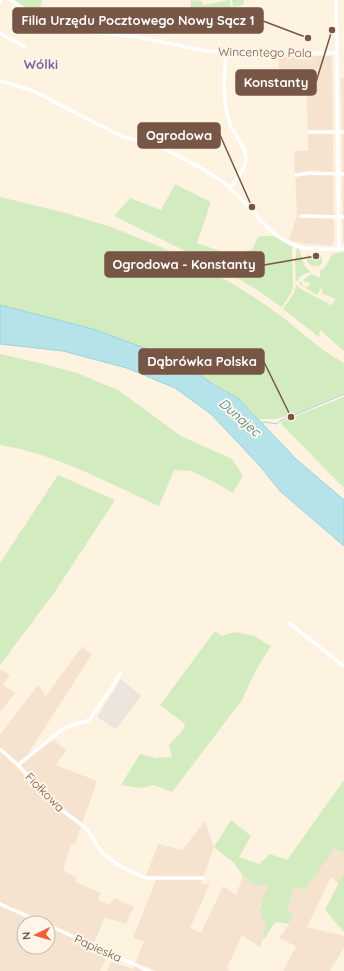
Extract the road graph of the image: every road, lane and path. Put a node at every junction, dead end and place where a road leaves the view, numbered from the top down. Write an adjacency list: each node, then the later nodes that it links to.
1 (11, 0): 5 (street, Wincentego Pola)
2 (336, 0): 6 (street)
3 (0, 33): 4 (street)
4 (25, 47)
5 (226, 53): 6 (street, Wincentego Pola); 14 (street)
6 (336, 53): 9 (street)
7 (0, 80): 14 (street)
8 (309, 132): 9 (street)
9 (337, 132): 10 (street); 11 (street)
10 (344, 132)
11 (338, 174): 12 (street); 13 (street); 16 (street)
12 (344, 174)
13 (296, 175)
14 (230, 188): 18 (street)
15 (301, 216): 16 (street)
16 (338, 217): 17 (street); 18 (street)
17 (344, 217)
18 (338, 249): 19 (street)
19 (344, 249)
20 (289, 623): 21 (street)
21 (344, 666)
22 (120, 673): 24 (street)
23 (0, 749): 24 (street, Fiołkowa)
24 (18, 765): 25 (street, Fiołkowa)
25 (203, 878)
26 (0, 904): 27 (street)
27 (25, 915)
28 (56, 929): 29 (street, Papieska)
29 (149, 971)

